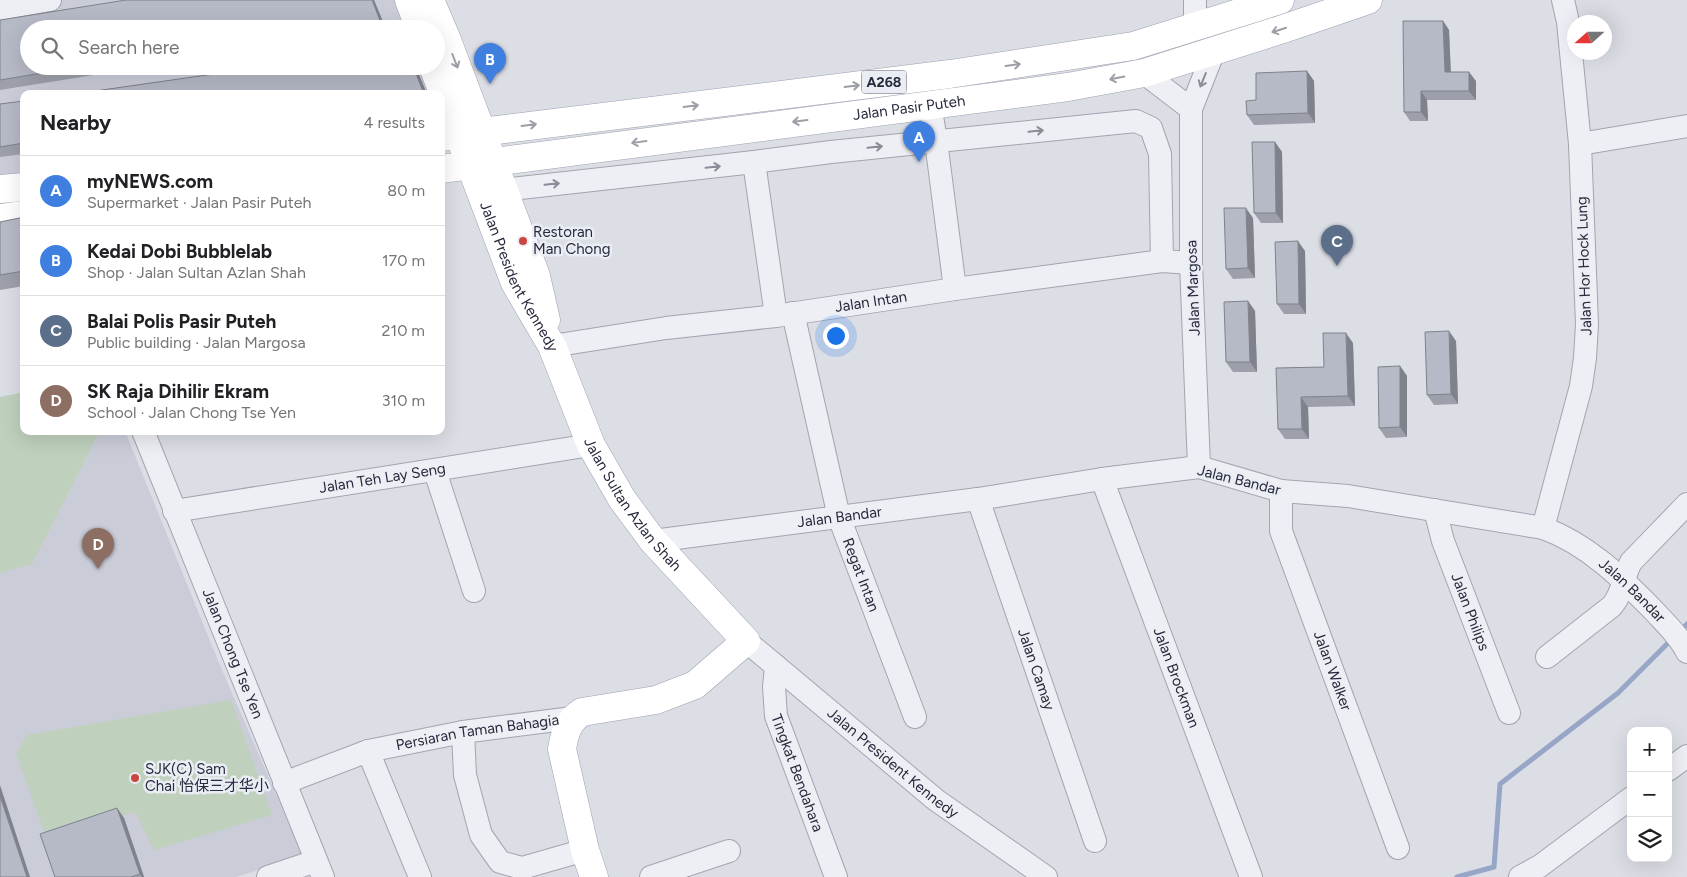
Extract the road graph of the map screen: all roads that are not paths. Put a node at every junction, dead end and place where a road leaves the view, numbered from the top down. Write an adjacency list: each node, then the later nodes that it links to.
1 (50, 0): 8 (street)
2 (409, 0): 9 (main road)
3 (430, 0): 10 (main road, one-way to 10)
4 (1195, 0): 11 (street)
5 (1280, 0): 11 (main road, Jalan Pasir Puteh / A268)
6 (1368, 0): 13 (main road, Jalan Pasir Puteh / A268, one-way to 13)
7 (1563, 0): 23 (street, Jalan Hor Hock Lung)
8 (0, 9)
9 (417, 20)
10 (438, 20)
11 (1195, 28): 21 (main road, Jalan Pasir Puteh / A268, one-way to 11)
12 (445, 35): 21 (main road, one-way to 21)
13 (1214, 51): 14 (main road, Jalan Pasir Puteh / A268); 19 (street, one-way to 19)
14 (1144, 73): 18 (main road, Jalan Pasir Puteh / A268, one-way to 18); 19 (street)
15 (437, 75): 16 (main road)
16 (442, 90)
17 (445, 97): 21 (main road)
18 (930, 104): 22 (street); 25 (main road, Jalan Pasir Puteh / A268, one-way to 25)
19 (1191, 109): 33 (street, Jalan Margosa)
20 (1687, 126): 23 (street)
21 (460, 135): 25 (main road)
22 (936, 141): 24 (street, one-way to 22); 32 (street, one-way to 32); 34 (street)
23 (1580, 144): 48 (street, Jalan Hor Hock Lung)
24 (754, 162): 29 (street, one-way to 24); 35 (street, Regat Intan)
25 (481, 163): 26 (main road, Jalan Pasir Puteh / A268); 29 (main road)
26 (445, 168)
27 (20, 187): 28 (main road)
28 (0, 189)
29 (492, 191): 36 (main road, Jalan President Kennedy)
30 (20, 216): 31 (main road)
31 (0, 218)
32 (1162, 261): 33 (street, Jalan Intan); 34 (street, Jalan Intan)
33 (1191, 263): 39 (street, Jalan Margosa)
34 (954, 289): 35 (street, Jalan Intan)
35 (785, 314): 36 (street, Jalan Intan); 47 (street, Regat Intan)
36 (552, 346): 38 (main road, Jalan Sultan Azlan Shah)
37 (144, 435): 46 (street, Jalan Chong Tse Yen)
38 (591, 445): 40 (street, Jalan Teh Lay Seng); 49 (main road, Jalan Sultan Azlan Shah)
39 (1199, 467): 41 (street, Jalan Bandar); 42 (street, Jalan Bandar)
40 (435, 471): 46 (street, Jalan Teh Lay Seng); 51 (street)
41 (1102, 479): 43 (street, Jalan Bandar); 76 (street, Jalan Brockman)
42 (1281, 491): 45 (street, Jalan Bandar); 66 (street, Jalan Walker)
43 (978, 499): 47 (street, Jalan Bandar); 65 (street, Jalan Camay)
44 (1687, 504): 50 (street)
45 (1434, 510): 48 (street, Jalan Bandar); 56 (street, Jalan Philips)
46 (174, 511): 63 (street, Jalan Chong Tse Yen)
47 (839, 517): 49 (street, Jalan Bandar); 57 (street, Regat Intan)
48 (1544, 528): 50 (street, Jalan Bandar)
49 (653, 541): 52 (main road, Jalan Sultan Azlan Shah)
50 (1624, 580): 53 (street, Jalan Bandar); 54 (street)
51 (474, 591)
52 (746, 641): 55 (street, Jalan President Kennedy); 58 (main road, Persiaran Taman Bahagia)
53 (1685, 648)
54 (1547, 657)
55 (776, 666): 74 (street, Tingkat Bendahara); 75 (street, Jalan President Kennedy)
56 (1509, 713)
57 (915, 717)
58 (572, 718): 59 (street, Persiaran Taman Bahagia); 67 (main road)
59 (463, 732): 60 (street, Persiaran Taman Bahagia); 67 (street)
60 (368, 751): 63 (street, Persiaran Taman Bahagia); 71 (street)
61 (1687, 756): 62 (street)
62 (1672, 767)
63 (284, 783): 69 (street, Jalan Chong Tse Yen)
64 (1627, 801): 77 (street)
65 (1095, 841)
66 (1398, 848)
67 (585, 850): 72 (main road)
68 (729, 851): 73 (street)
69 (319, 869): 70 (street)
70 (268, 877)
71 (420, 877)
72 (594, 877)
73 (651, 877)
74 (836, 877)
75 (1046, 877)
76 (1251, 877)
77 (1520, 877)

